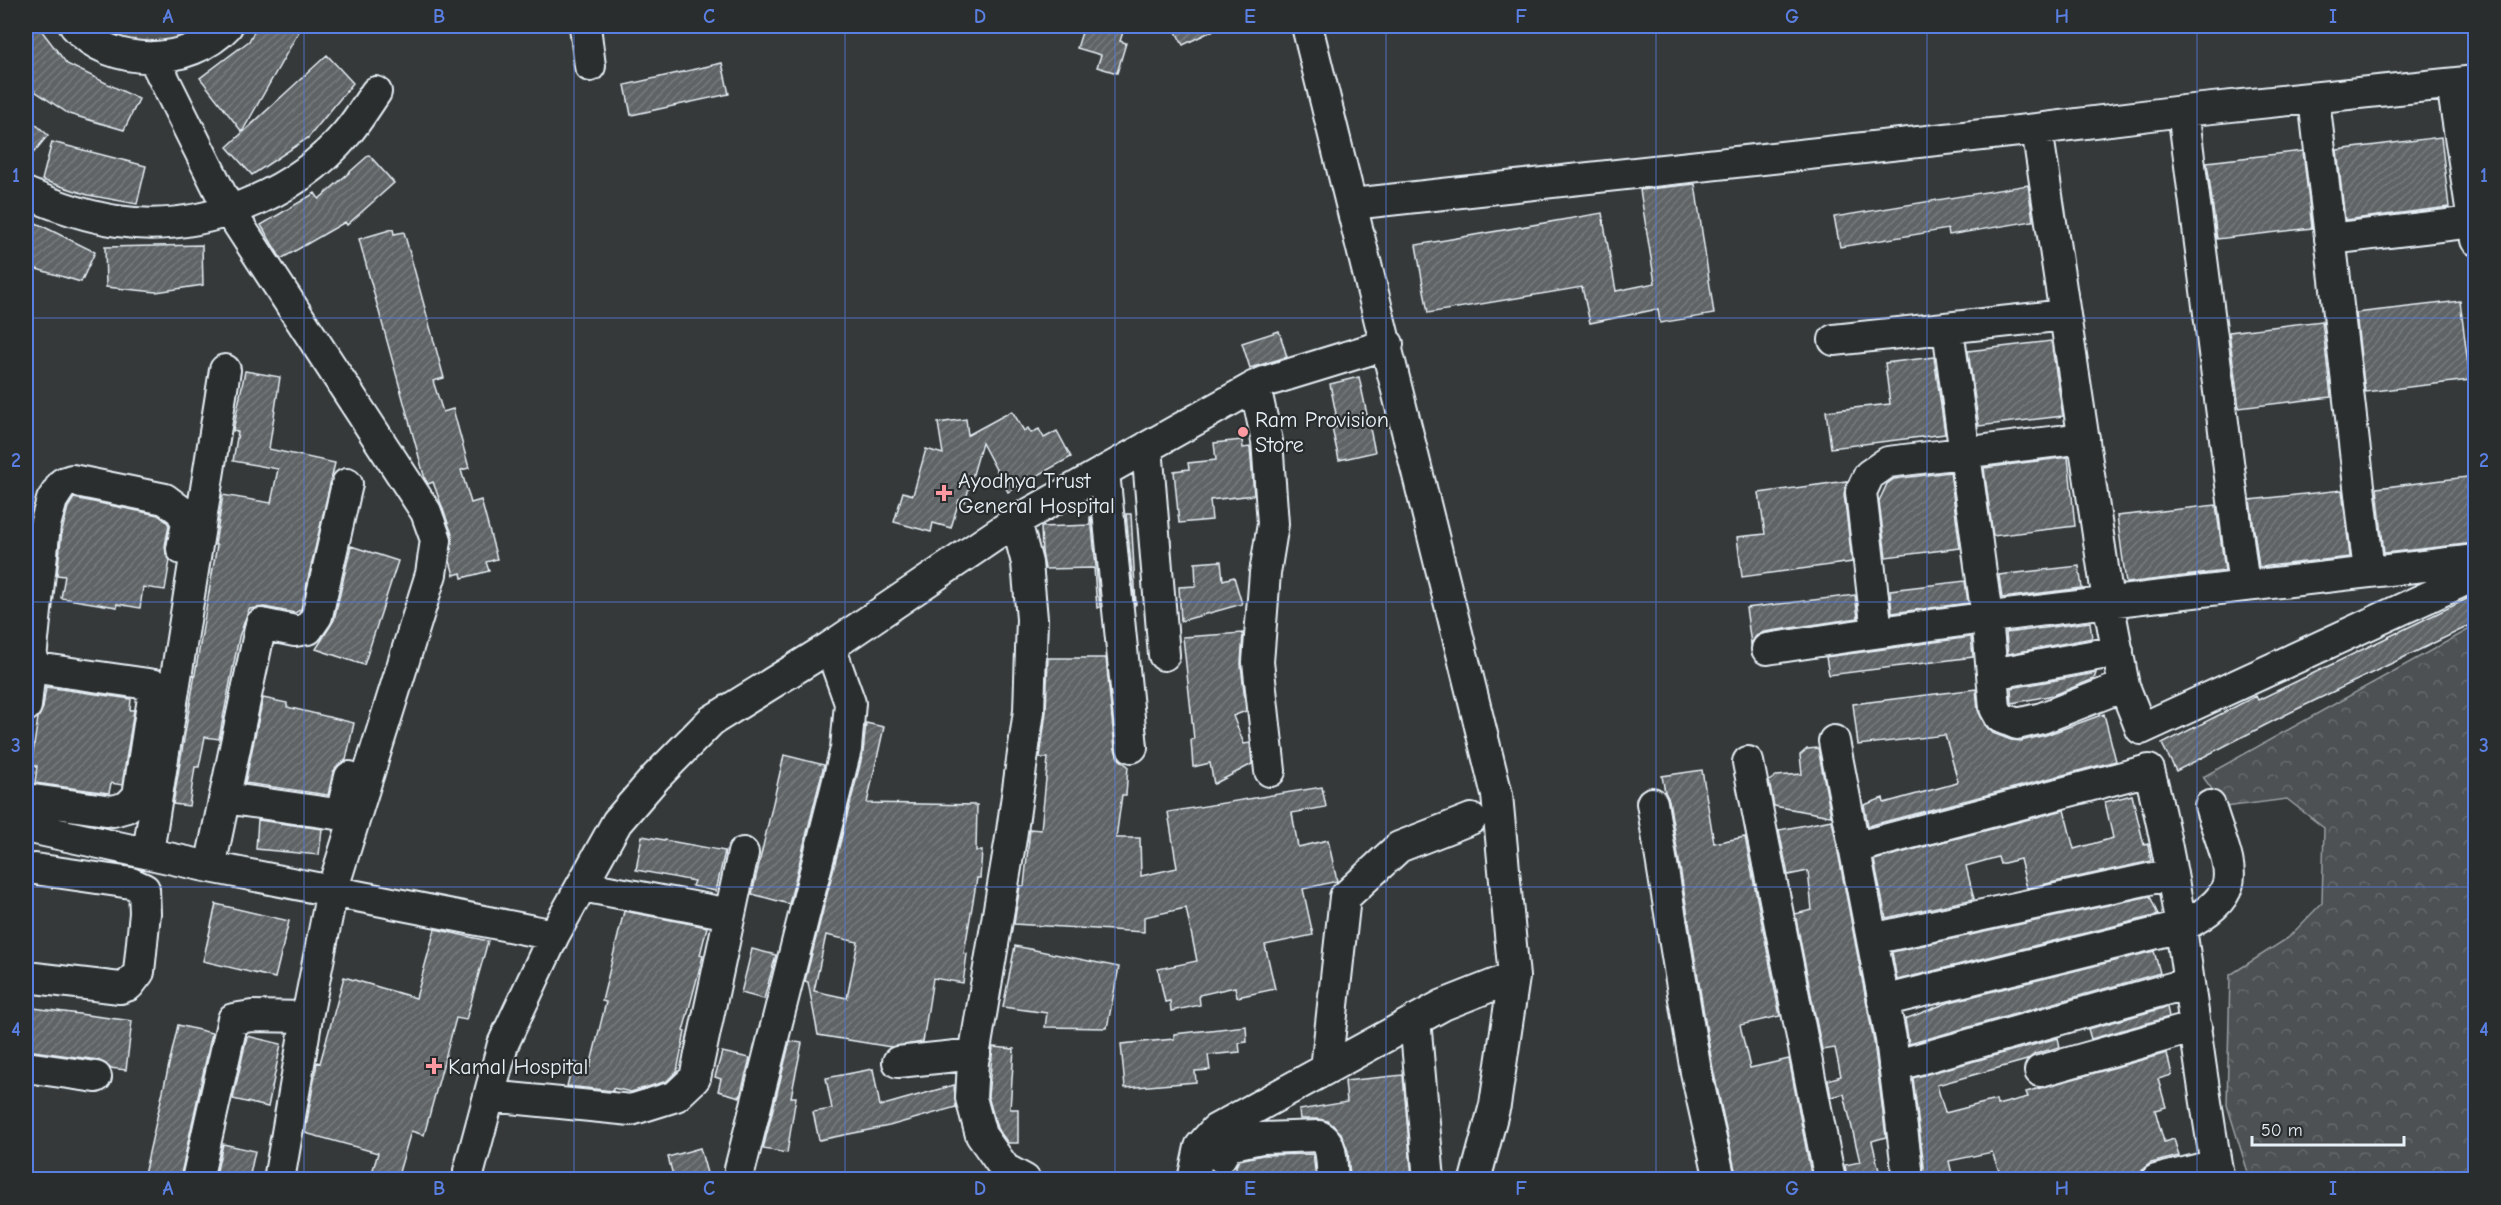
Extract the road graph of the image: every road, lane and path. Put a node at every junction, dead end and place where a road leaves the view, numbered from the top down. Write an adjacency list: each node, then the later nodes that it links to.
1 (75, 26): 5 (street)
2 (227, 26): 5 (street)
3 (585, 26): 6 (street)
4 (1307, 26): 13 (street)
5 (153, 57): 14 (street)
6 (590, 66)
7 (2464, 83): 9 (street); 15 (street)
8 (376, 92): 14 (street)
9 (2314, 99): 10 (street); 16 (street)
10 (2182, 111): 11 (street); 32 (street)
11 (2037, 129): 13 (street); 17 (street)
12 (26, 193): 14 (street)
13 (1353, 204): 20 (street)
14 (229, 210): 63 (street)
15 (2474, 231): 16 (street)
16 (2330, 239): 30 (street)
17 (2065, 315): 18 (street); 23 (street)
18 (1948, 329): 19 (street); 25 (street)
19 (1834, 340)
20 (1388, 344): 22 (street); 69 (street)
21 (225, 370): 57 (street)
22 (1255, 386): 24 (street); 49 (street)
23 (2084, 438): 25 (street); 33 (street)
24 (1147, 447): 26 (street); 40 (street)
25 (1965, 453): 35 (street); 36 (street)
26 (1104, 472): 28 (street); 47 (street)
27 (346, 484): 50 (street)
28 (1016, 521): 37 (street); 75 (street)
29 (2475, 560): 30 (street)
30 (2369, 572): 32 (street)
31 (2475, 575): 43 (street)
32 (2244, 586): 33 (street)
33 (2108, 601): 35 (street); 39 (street)
34 (173, 605): 41 (street)
35 (1987, 617): 36 (street); 42 (street)
36 (1877, 632): 38 (street)
37 (830, 647): 62 (street); 84 (street)
38 (1767, 649)
39 (2118, 651): 42 (street); 43 (street)
40 (1164, 655)
41 (30, 667): 44 (street); 51 (street)
42 (1992, 674): 43 (street)
43 (2124, 686)
44 (26, 706)
45 (360, 737): 50 (street)
46 (1834, 741): 56 (street)
47 (1132, 747)
48 (1748, 762): 95 (street)
49 (1270, 771)
50 (225, 798): 59 (street)
51 (26, 800)
52 (1652, 803): 94 (street)
53 (2210, 806): 65 (street)
54 (1471, 819): 79 (street)
55 (33, 829): 57 (street); 60 (street)
56 (1854, 848): 61 (street); 67 (street)
57 (148, 852): 59 (street)
58 (743, 853): 64 (street)
59 (210, 867): 63 (street)
60 (30, 868): 68 (street)
61 (2172, 874): 65 (street); 67 (street)
62 (582, 886): 64 (street); 66 (street)
63 (333, 891): 66 (street); 72 (street)
64 (730, 914): 82 (street)
65 (2181, 927): 70 (street); 71 (street)
66 (554, 935): 82 (street)
67 (1872, 939): 71 (street)
68 (26, 977)
69 (1514, 977): 73 (street); 93 (street)
70 (2189, 982): 74 (street); 77 (street)
71 (1883, 1001): 77 (street)
72 (307, 1017): 86 (street); 87 (street)
73 (1415, 1020): 79 (street); 92 (street)
74 (2196, 1027): 80 (street); 85 (street)
75 (975, 1054): 76 (street); 89 (street)
76 (898, 1062)
77 (1894, 1066): 96 (street)
78 (26, 1067): 81 (street)
79 (1326, 1069): 83 (street)
80 (2040, 1071)
81 (96, 1077)
82 (489, 1096): 88 (street)
83 (1219, 1155): 90 (street); 91 (street)
84 (740, 1169)
85 (2218, 1172): 97 (street)
86 (196, 1179)
87 (279, 1179)
88 (469, 1179)
89 (1025, 1179)
90 (1193, 1179)
91 (1333, 1179)
92 (1429, 1179)
93 (1475, 1179)
94 (1720, 1179)
95 (1830, 1179)
96 (1904, 1179)
97 (2156, 1179)

